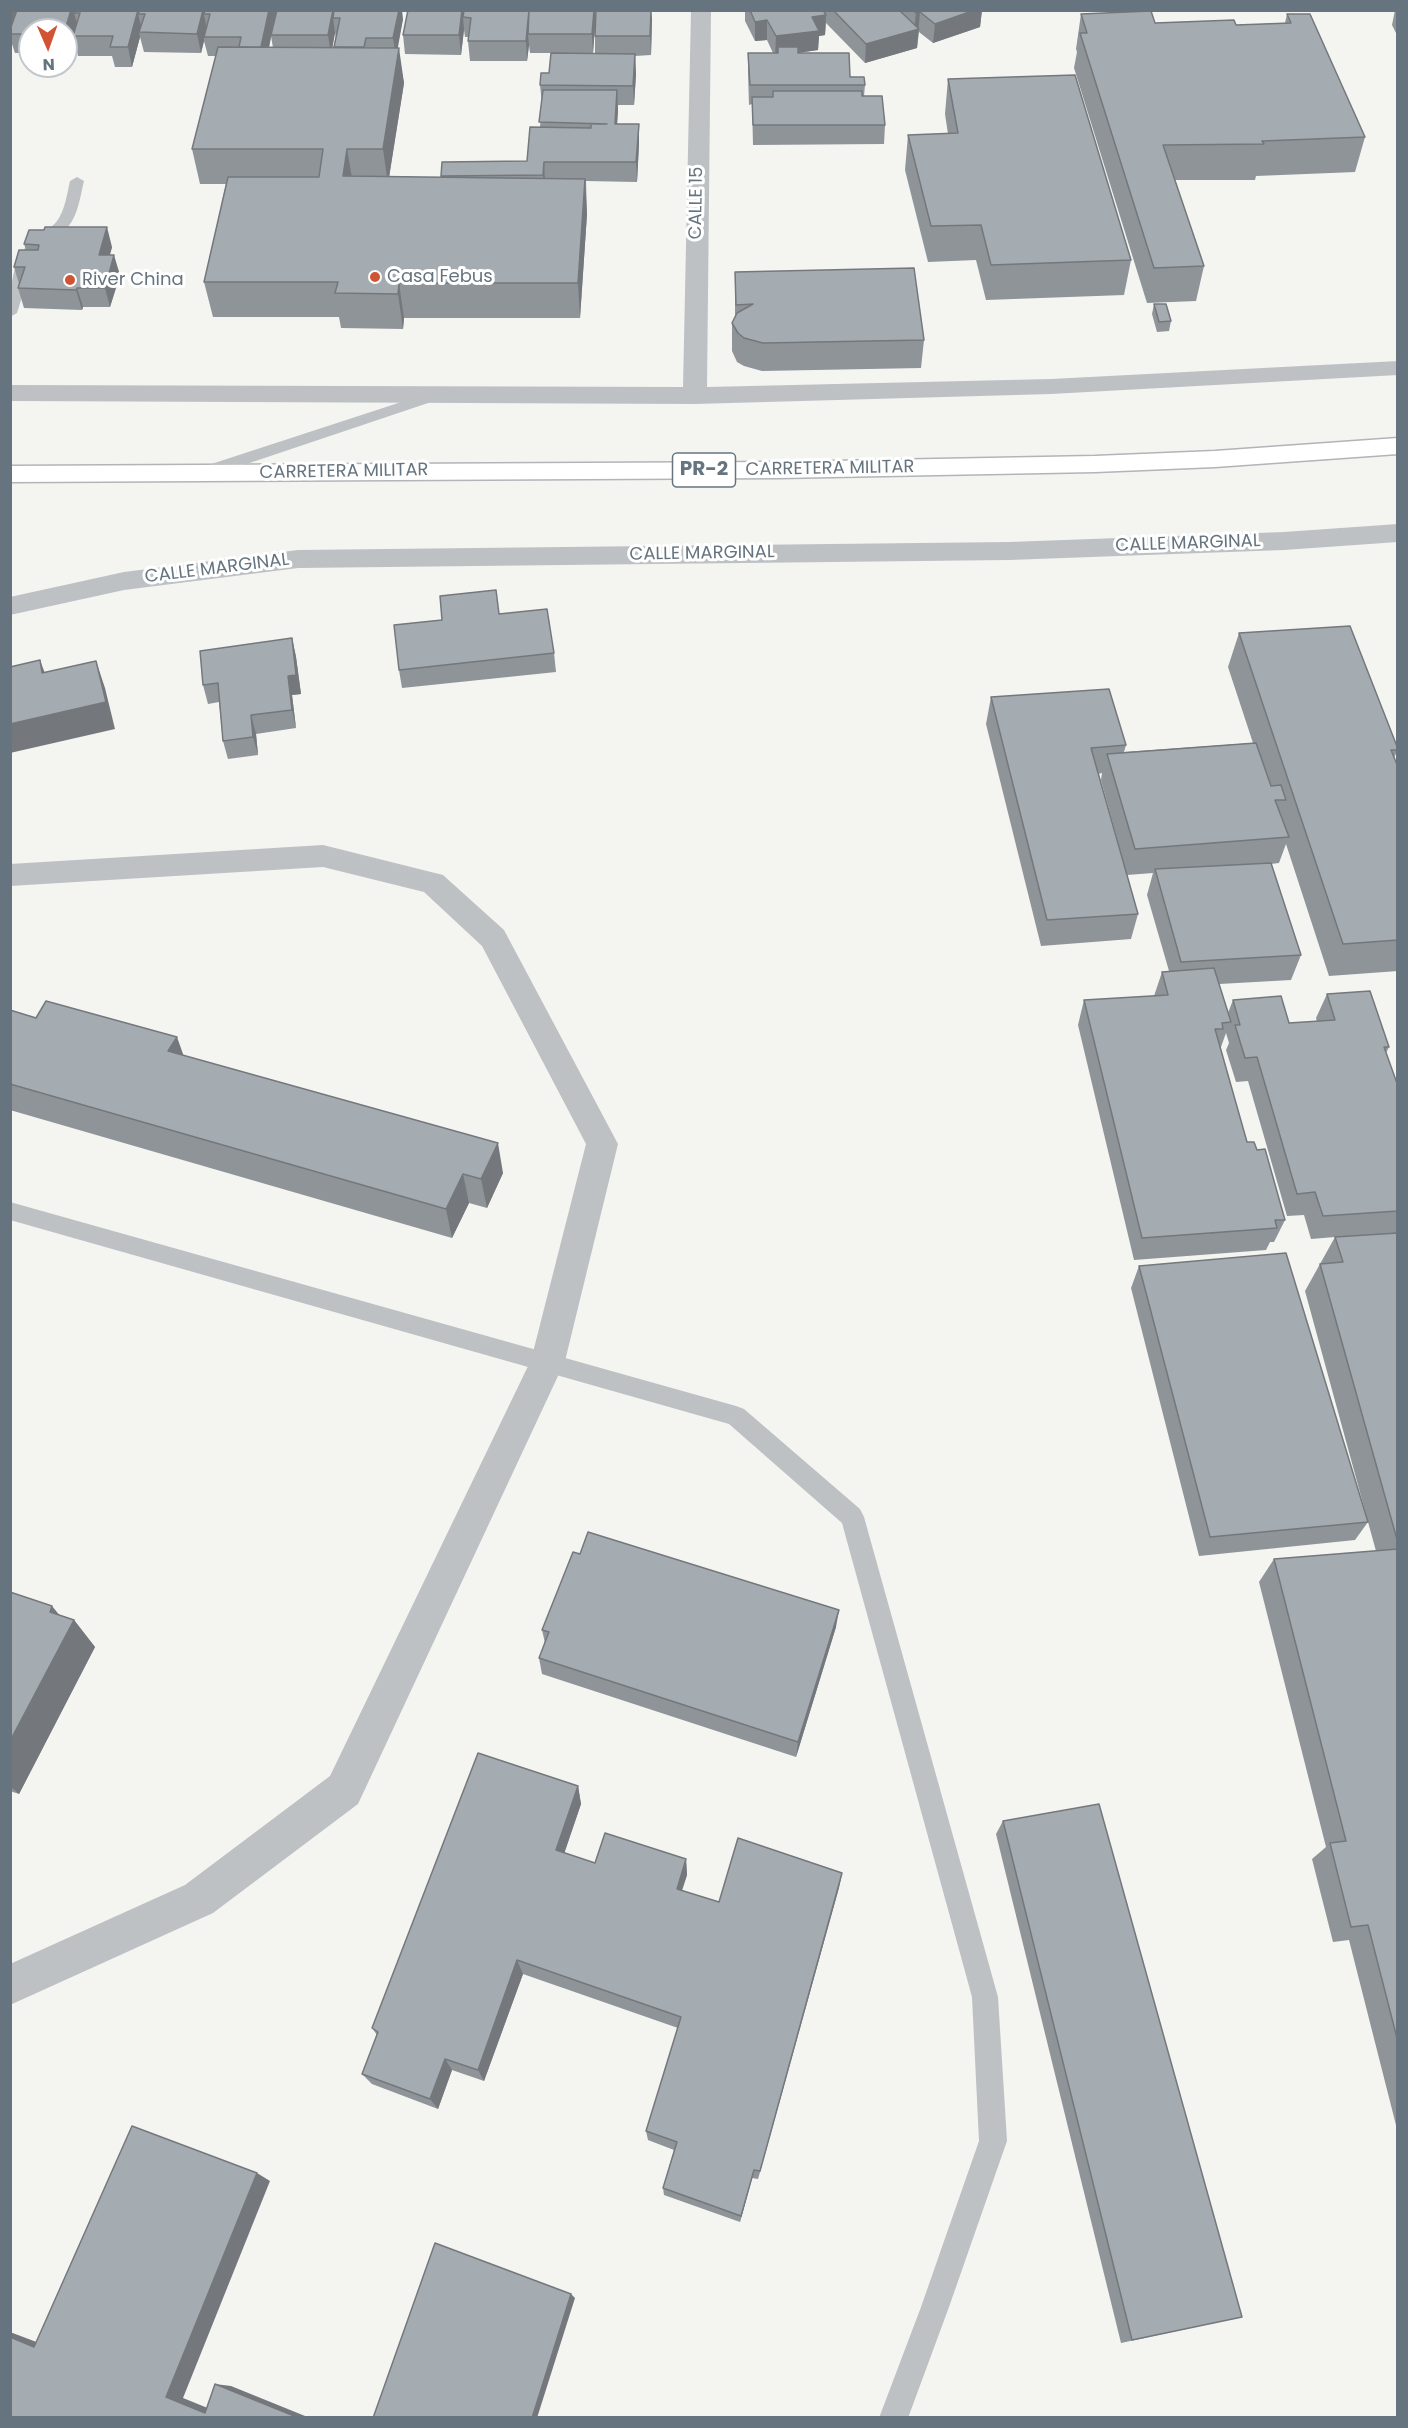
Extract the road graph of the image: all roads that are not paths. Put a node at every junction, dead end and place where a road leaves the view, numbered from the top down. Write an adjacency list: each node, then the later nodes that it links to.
1 (701, 10): 7 (street, CALLE 15)
2 (77, 181): 3 (lane)
3 (10, 313)
4 (1398, 368): 7 (street)
5 (10, 393): 6 (street)
6 (435, 396): 7 (street); 10 (lane)
7 (694, 396)
8 (1398, 446): 10 (main road, CARRETERA MILITAR / PR-2)
9 (10, 474): 10 (main road, CARRETERA MILITAR / PR-2)
10 (197, 474)
11 (1398, 533): 12 (street, CALLE MARGINAL)
12 (10, 606)
13 (10, 875): 15 (street)
14 (10, 1210): 15 (lane)
15 (548, 1361): 16 (street); 17 (lane)
16 (10, 1985)
17 (893, 2418)

